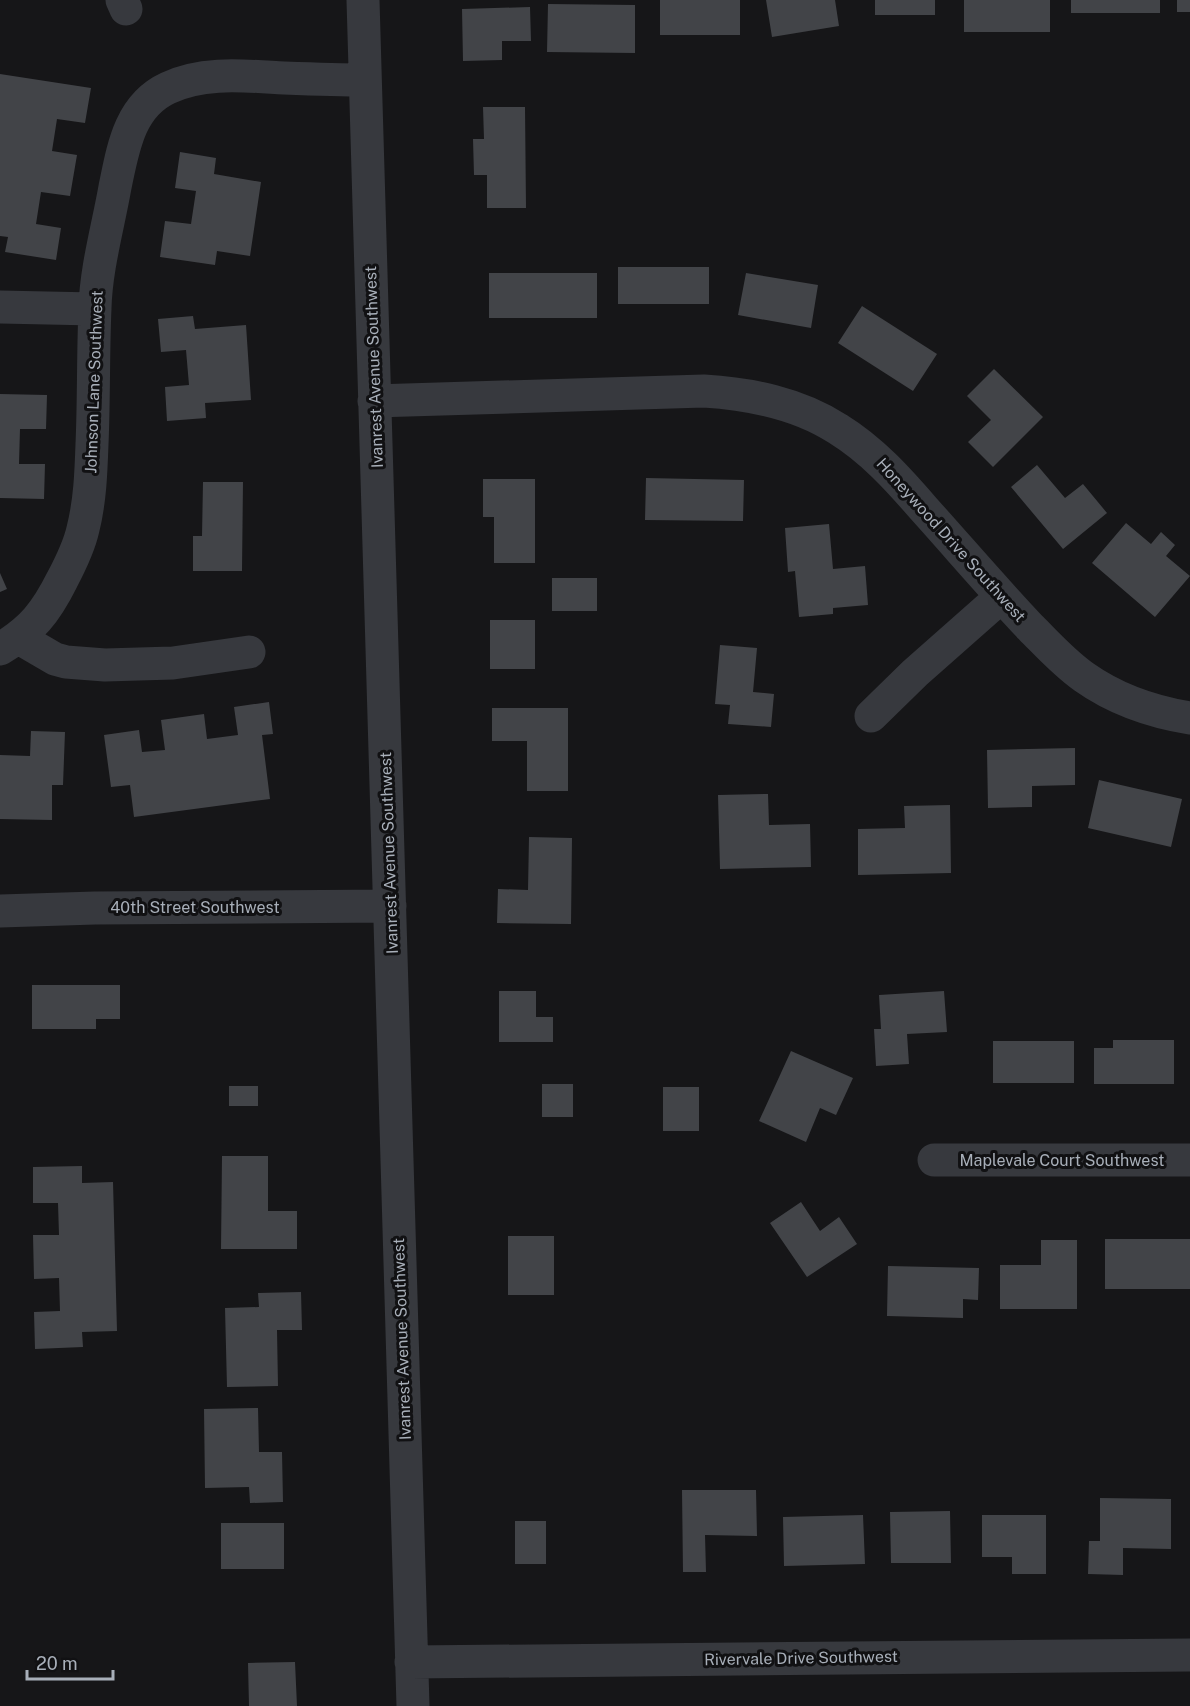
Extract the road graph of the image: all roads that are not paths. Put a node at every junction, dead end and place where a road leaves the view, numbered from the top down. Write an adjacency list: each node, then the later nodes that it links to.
1 (363, 0): 2 (street, Ivanrest Avenue Southwest)
2 (366, 81): 4 (street, Johnson Lane Southwest); 5 (street, Ivanrest Avenue Southwest)
3 (0, 306): 4 (street)
4 (95, 309): 7 (street, Johnson Lane Southwest)
5 (375, 401): 6 (street, Honeywood Drive Southwest); 11 (street, Ivanrest Avenue Southwest)
6 (1001, 597): 9 (street); 10 (street, Honeywood Drive Southwest)
7 (9, 643): 8 (street)
8 (249, 652)
9 (871, 716)
10 (1190, 718)
11 (390, 906): 12 (street, 40th Street Southwest); 16 (street, Ivanrest Avenue Southwest)
12 (0, 911)
13 (934, 1160): 14 (street, Maplevale Court Southwest)
14 (1190, 1160)
15 (1190, 1655): 16 (street, Rivervale Drive Southwest)
16 (411, 1662): 17 (street, Ivanrest Avenue Southwest)
17 (413, 1706)

